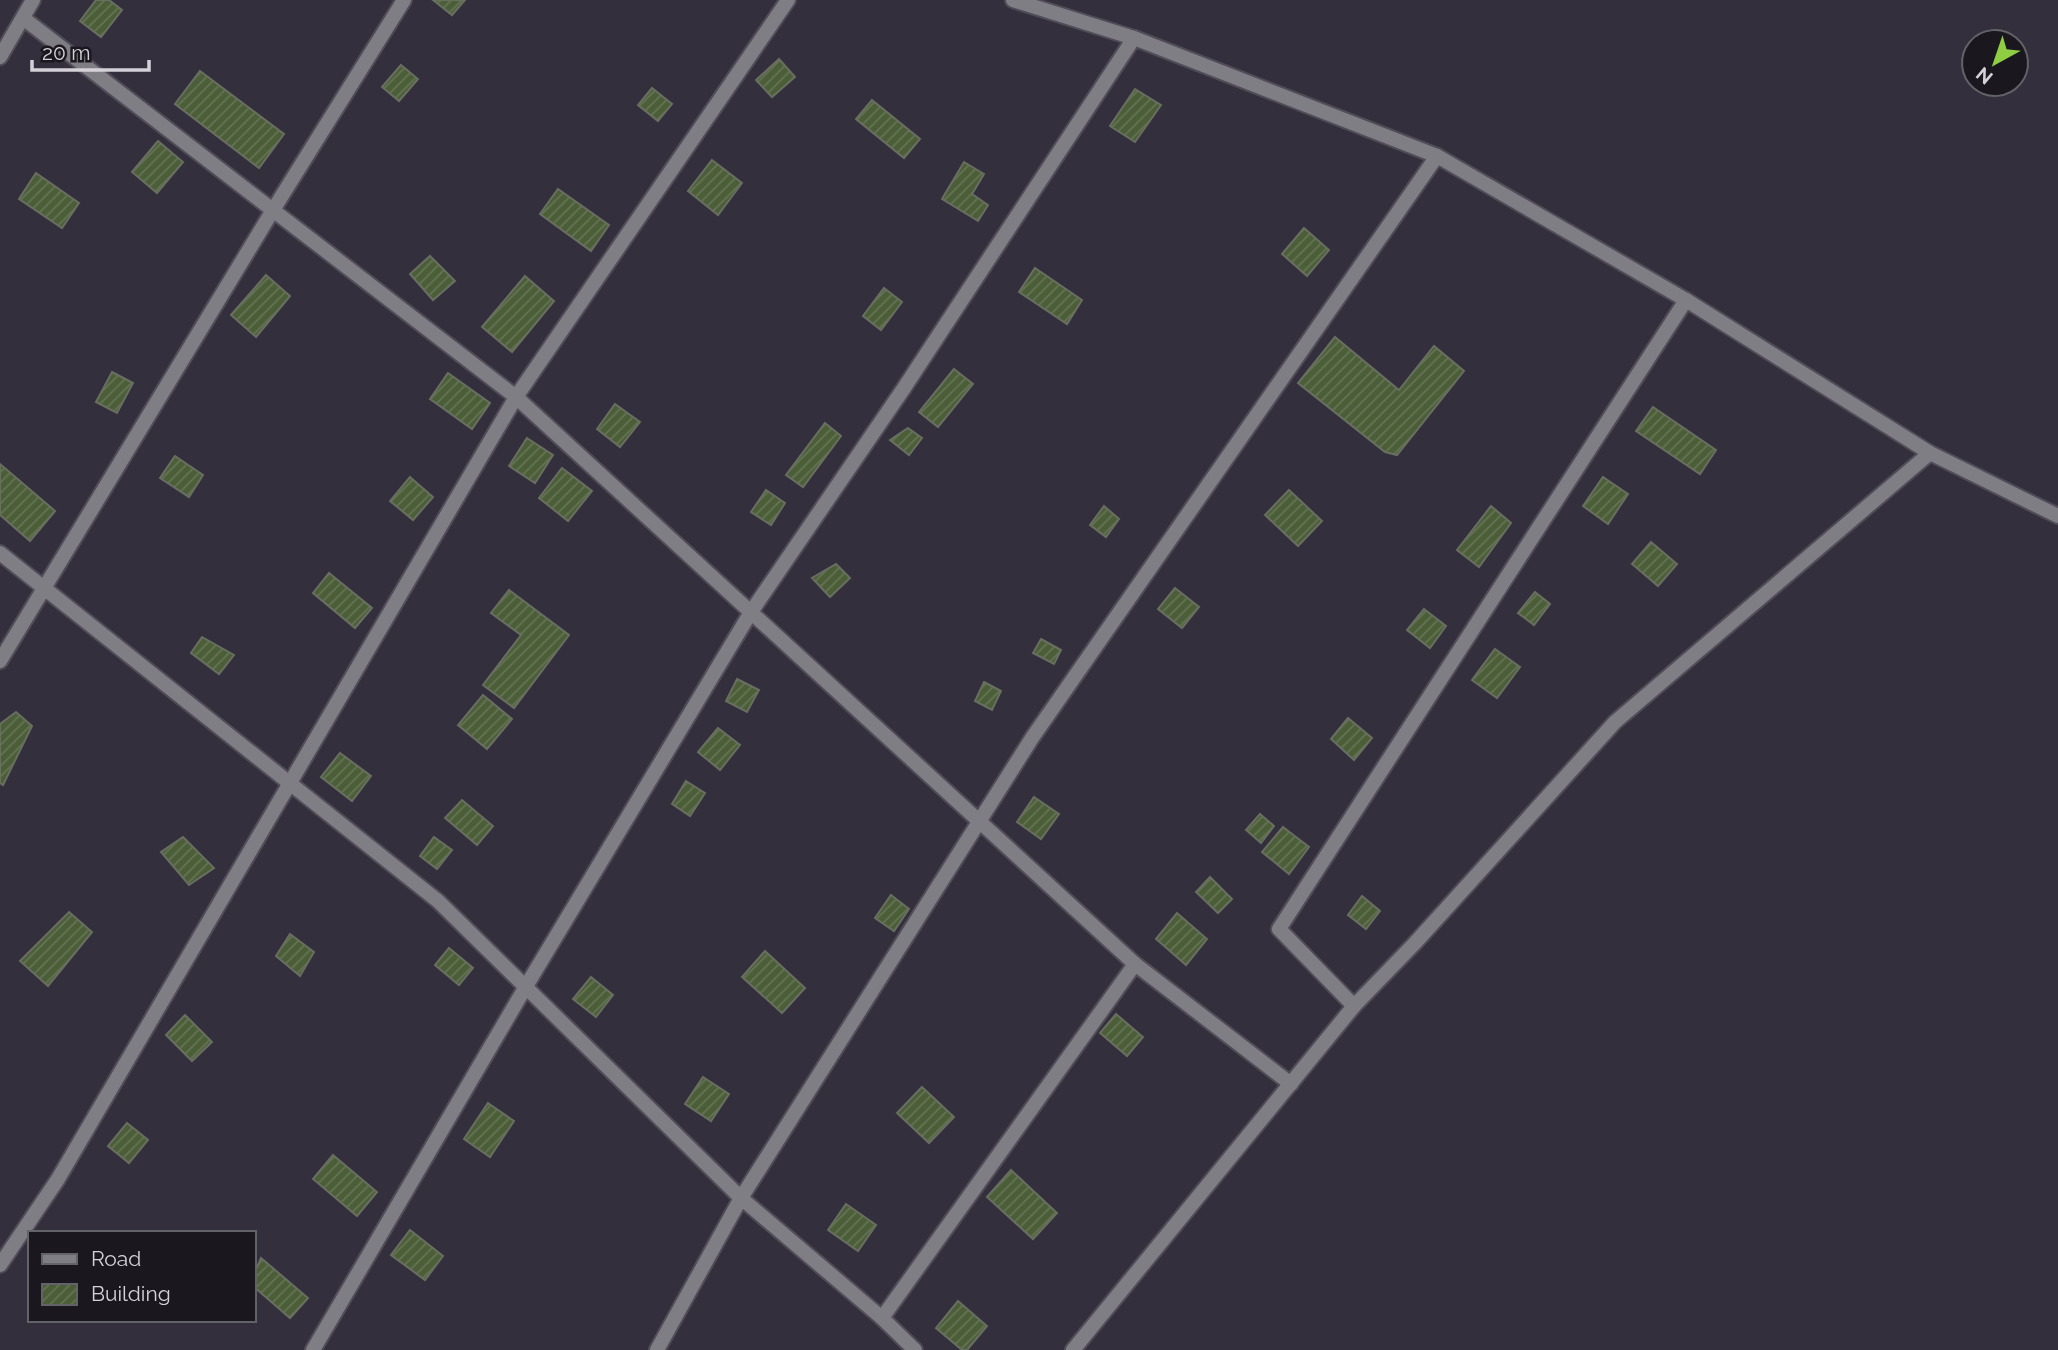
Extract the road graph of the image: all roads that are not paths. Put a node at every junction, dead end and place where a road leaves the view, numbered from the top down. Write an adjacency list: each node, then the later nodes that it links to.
1 (33, 0): 5 (street)
2 (404, 0): 9 (street)
3 (788, 0): 11 (street)
4 (1013, 0): 6 (street)
5 (23, 18): 7 (street); 9 (street)
6 (1134, 38): 8 (street); 16 (street)
7 (0, 57)
8 (1437, 156): 10 (street); 19 (street)
9 (273, 210): 11 (street); 15 (street)
10 (1686, 300): 12 (street); 22 (street)
11 (516, 397): 16 (street); 18 (street)
12 (1930, 453): 13 (street); 22 (street)
13 (2058, 516)
14 (0, 553): 15 (street)
15 (45, 588): 17 (street); 18 (street)
16 (751, 612): 19 (street); 21 (street)
17 (0, 661)
18 (290, 784): 21 (street); 25 (street)
19 (979, 821): 20 (street); 24 (street)
20 (1135, 964): 23 (street); 26 (street)
21 (525, 988): 24 (street); 27 (street)
22 (1354, 1006): 23 (street)
23 (1290, 1084): 30 (street)
24 (741, 1198): 26 (street); 28 (street)
25 (0, 1265)
26 (882, 1318): 29 (street)
27 (313, 1350)
28 (657, 1350)
29 (915, 1350)
30 (1073, 1350)

